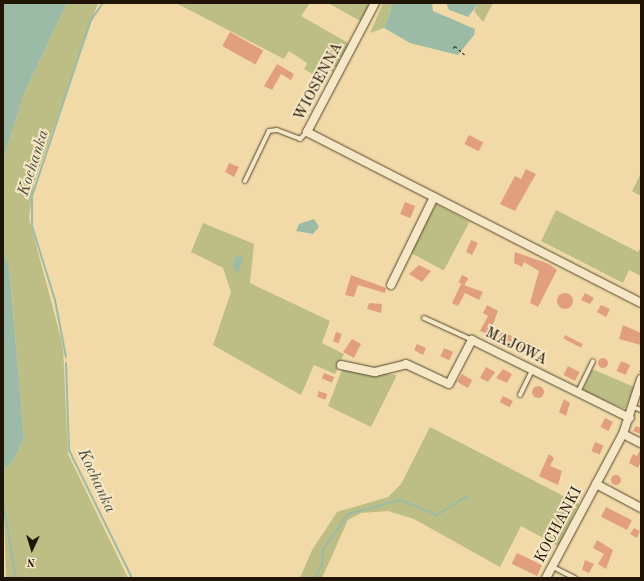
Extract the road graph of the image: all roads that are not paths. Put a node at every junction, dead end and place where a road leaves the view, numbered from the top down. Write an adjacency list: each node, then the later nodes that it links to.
1 (375, 3): 2 (street, WIOSENNA)
2 (307, 132): 3 (lane); 4 (street, WIOSENNA)
3 (245, 181)
4 (434, 197): 5 (street); 6 (street, WIOSENNA)
5 (391, 285)
6 (641, 303)
7 (424, 318): 8 (lane)
8 (472, 340): 10 (street, MAJOWA); 11 (street, MAJOWA)
9 (593, 361): 13 (lane)
10 (341, 365)
11 (532, 370): 13 (street, MAJOWA); 14 (lane)
12 (641, 379): 15 (street, KOCHANKI)
13 (578, 393): 16 (street, MAJOWA)
14 (520, 395)
15 (637, 409): 16 (street, KOCHANKI)
16 (630, 418): 17 (street, KOCHANKI)
17 (623, 434): 18 (street); 19 (street, KOCHANKI)
18 (641, 443)
19 (596, 484): 20 (street, KOCHANKI); 21 (street, KOCHANKI)
20 (641, 508)
21 (552, 566): 22 (street, KOCHANKI); 23 (lane)
22 (546, 578)
23 (575, 578)

